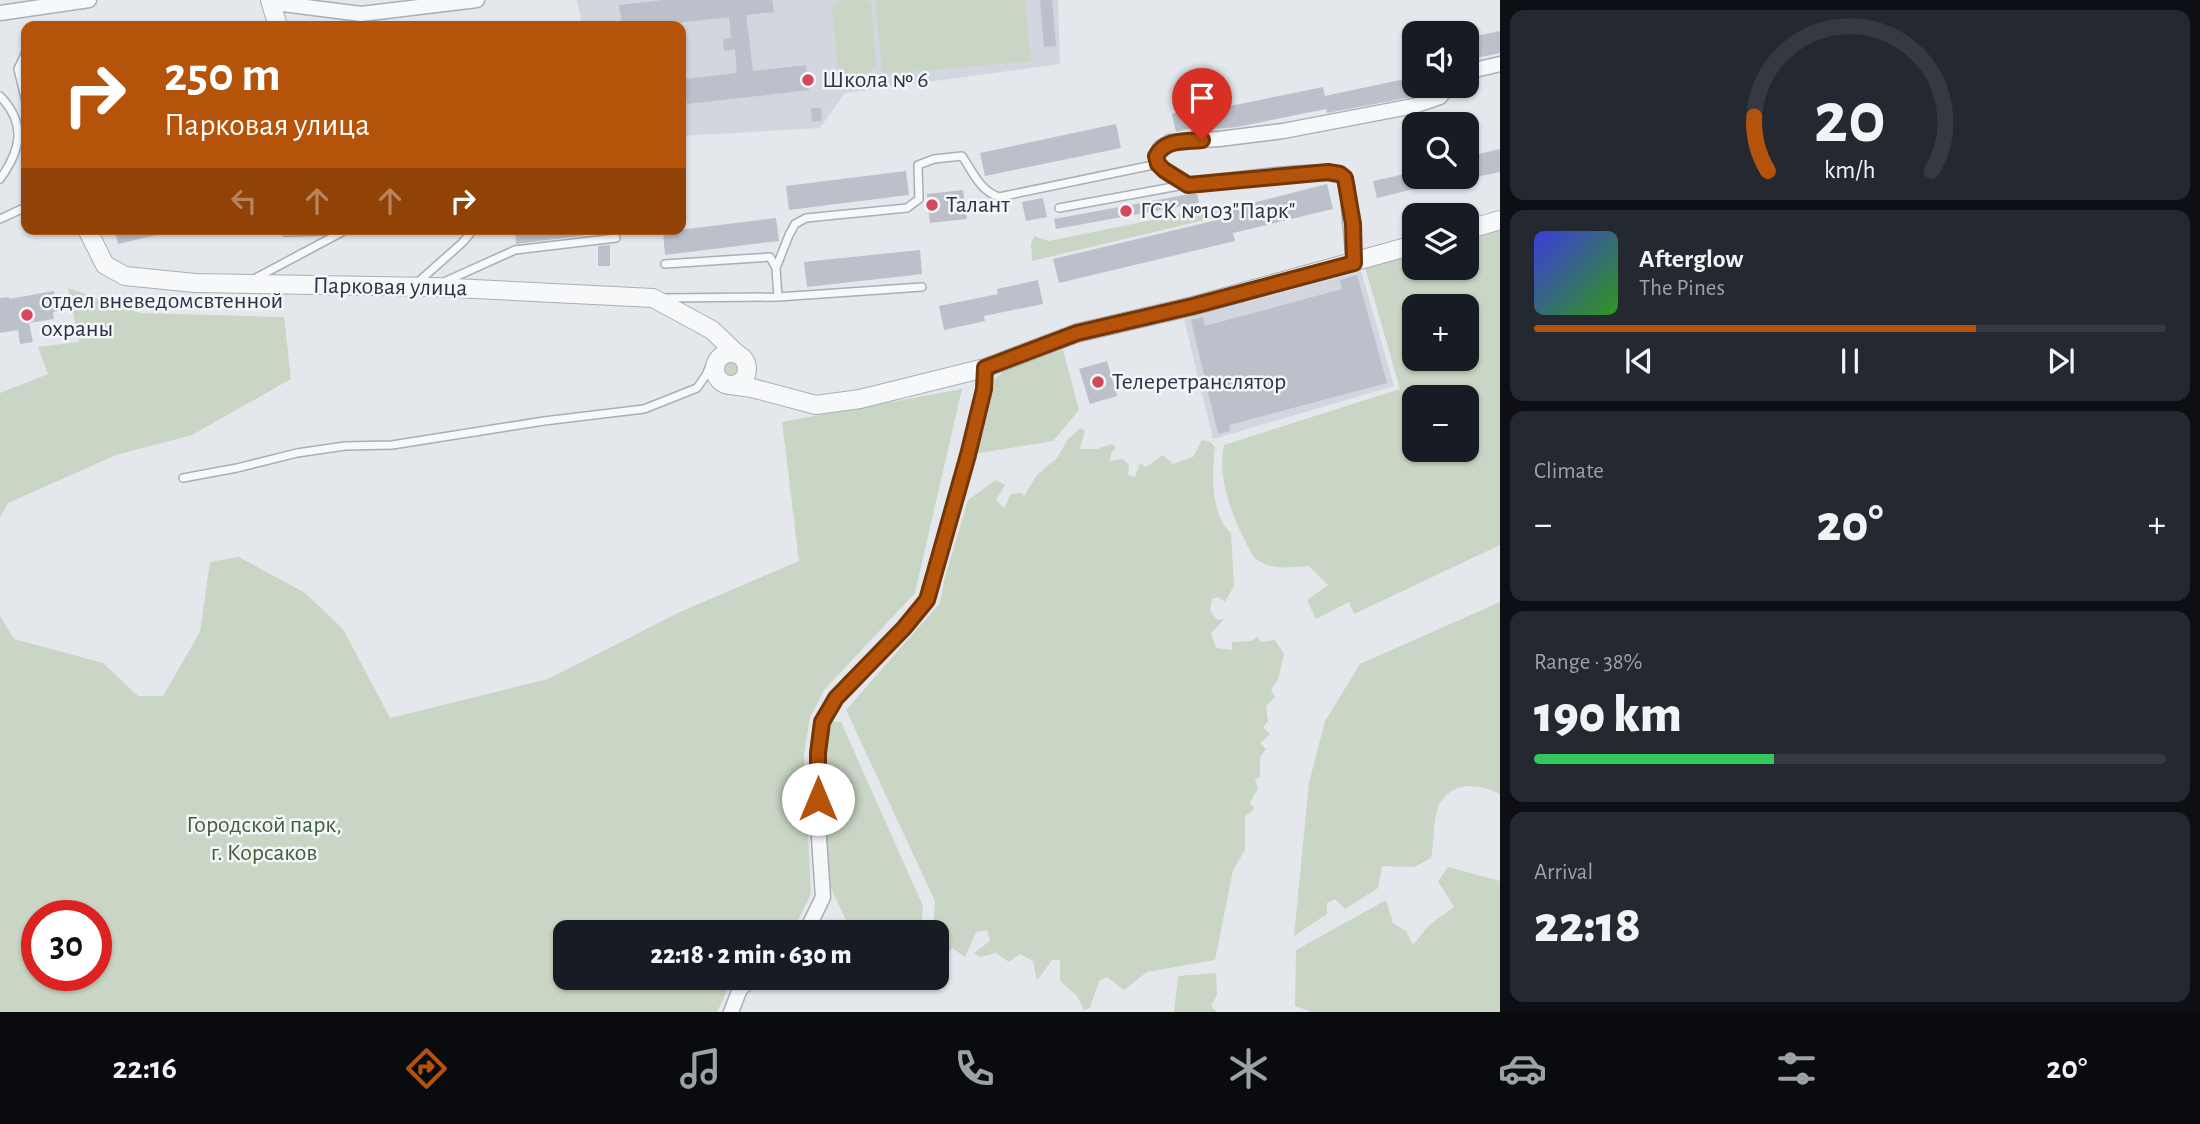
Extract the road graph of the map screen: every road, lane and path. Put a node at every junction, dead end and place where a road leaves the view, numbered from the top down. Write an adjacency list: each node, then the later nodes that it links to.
1 (89, 0): 5 (street)
2 (270, 0): 6 (street)
3 (279, 0): 4 (street)
4 (477, 0)
5 (0, 13)
6 (276, 21)
7 (21, 63): 10 (lane)
8 (1500, 64): 9 (street)
9 (1479, 69)
10 (21, 81)
11 (1, 98): 14 (lane)
12 (1437, 98): 13 (street)
13 (1158, 164): 15 (street); 28 (lane)
14 (0, 179)
15 (1188, 185): 16 (lane); 26 (street)
16 (1059, 208)
17 (21, 210): 18 (lane)
18 (0, 219)
19 (1500, 220): 20 (street)
20 (1479, 226)
21 (90, 235): 29 (street, Парковая улица)
22 (336, 235): 29 (lane)
23 (468, 235): 32 (lane)
24 (616, 238): 30 (lane)
25 (1402, 249): 26 (street)
26 (1354, 263): 38 (street)
27 (665, 264): 28 (lane)
28 (776, 268): 33 (lane)
29 (248, 283): 32 (street, Парковая улица)
30 (434, 287): 32 (street, Парковая улица); 34 (street, Парковая улица)
31 (922, 287): 33 (lane)
32 (411, 288)
33 (778, 297): 34 (lane)
34 (653, 298): 35 (street, Парковая улица)
35 (676, 309): 36 (street, Парковая улица); 37 (street, Парковая улица)
36 (740, 356): 37 (street); 39 (street); 40 (street, Парковая улица)
37 (713, 363): 39 (street); 41 (lane)
38 (985, 368): 40 (street); 42 (street)
39 (730, 385): 40 (street)
40 (816, 405)
41 (183, 478)
42 (812, 920)
43 (740, 990): 44 (street)
44 (731, 1012)

